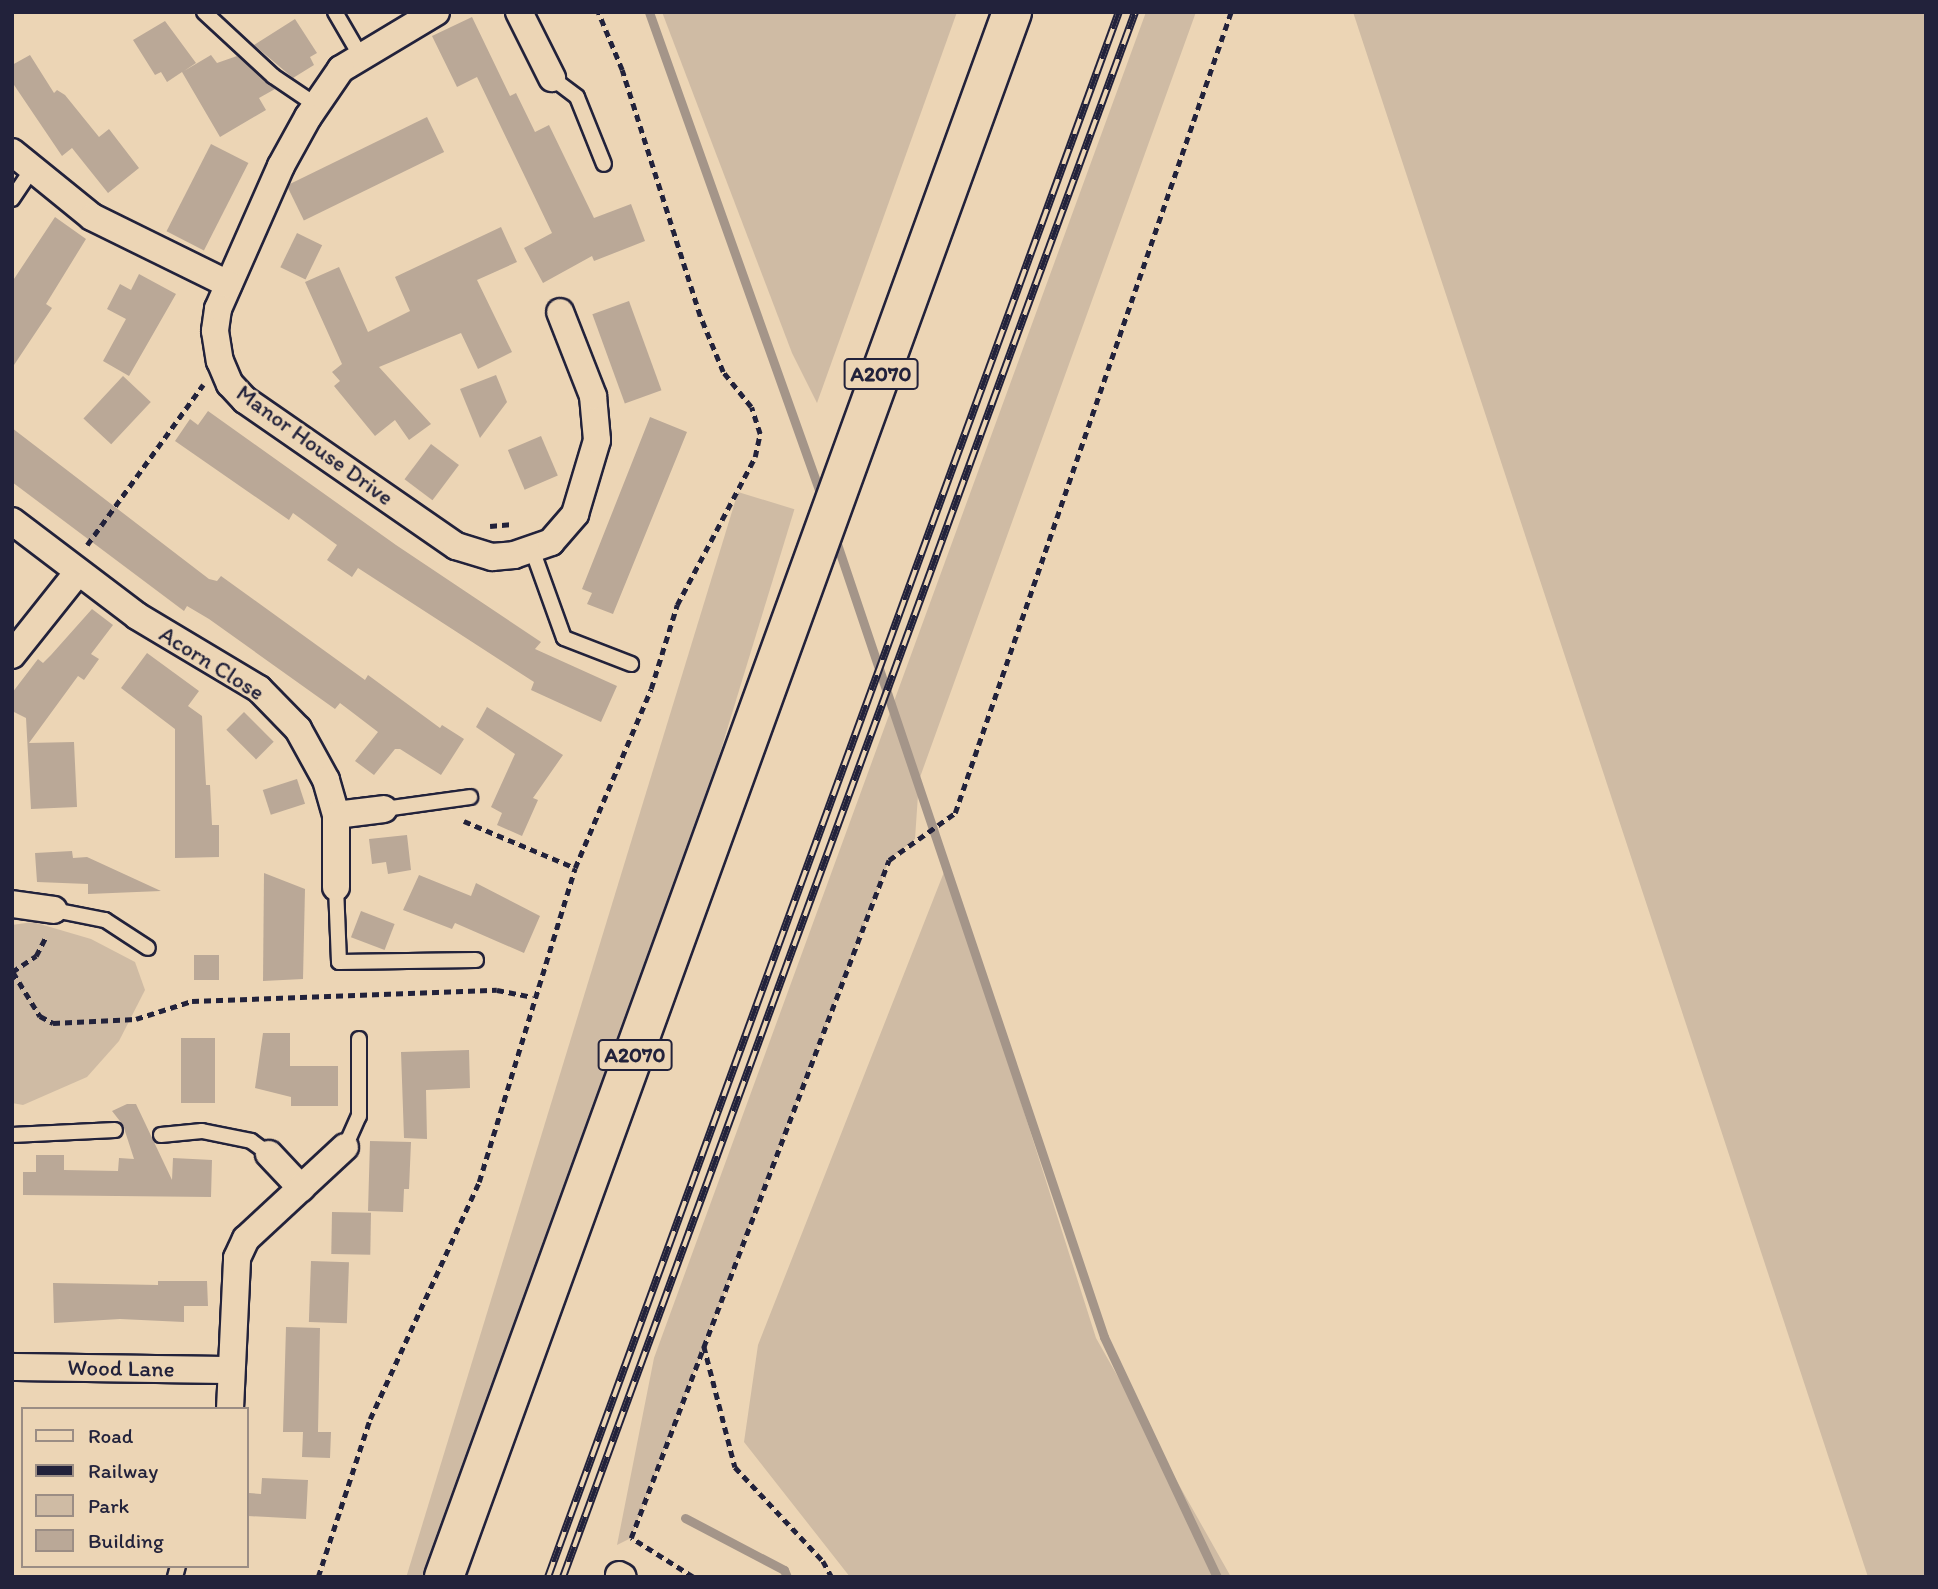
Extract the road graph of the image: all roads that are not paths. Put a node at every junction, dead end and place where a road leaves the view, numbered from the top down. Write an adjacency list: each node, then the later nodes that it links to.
1 (204, 12): 8 (lane)
2 (335, 12): 6 (lane)
3 (436, 12): 6 (street, Manor House Drive)
4 (519, 12): 7 (street)
5 (1012, 12): 37 (highway, A2070)
6 (359, 55): 8 (street, Manor House Drive)
7 (552, 78): 10 (lane)
8 (316, 105): 12 (street, Manor House Drive)
9 (22, 160): 11 (lane); 12 (street)
10 (604, 164)
11 (12, 199)
12 (228, 284): 15 (street, Manor House Drive)
13 (560, 312): 15 (street)
14 (12, 521): 16 (street, Acorn Close)
15 (533, 552): 18 (lane)
16 (75, 569): 17 (street); 21 (street, Acorn Close)
17 (12, 655)
18 (631, 664)
19 (470, 797): 20 (lane)
20 (384, 809): 21 (street)
21 (337, 815): 22 (street, Acorn Close)
22 (337, 887): 26 (lane)
23 (12, 904): 24 (street)
24 (54, 910): 25 (lane)
25 (148, 948)
26 (476, 960)
27 (359, 1039): 31 (lane)
28 (115, 1130): 29 (lane)
29 (12, 1135)
30 (161, 1135): 32 (lane)
31 (345, 1147): 33 (street)
32 (269, 1154): 33 (street)
33 (301, 1188): 35 (street)
34 (12, 1367): 35 (street, Wood Lane)
35 (230, 1370): 36 (street)
36 (230, 1407)
37 (444, 1577)

